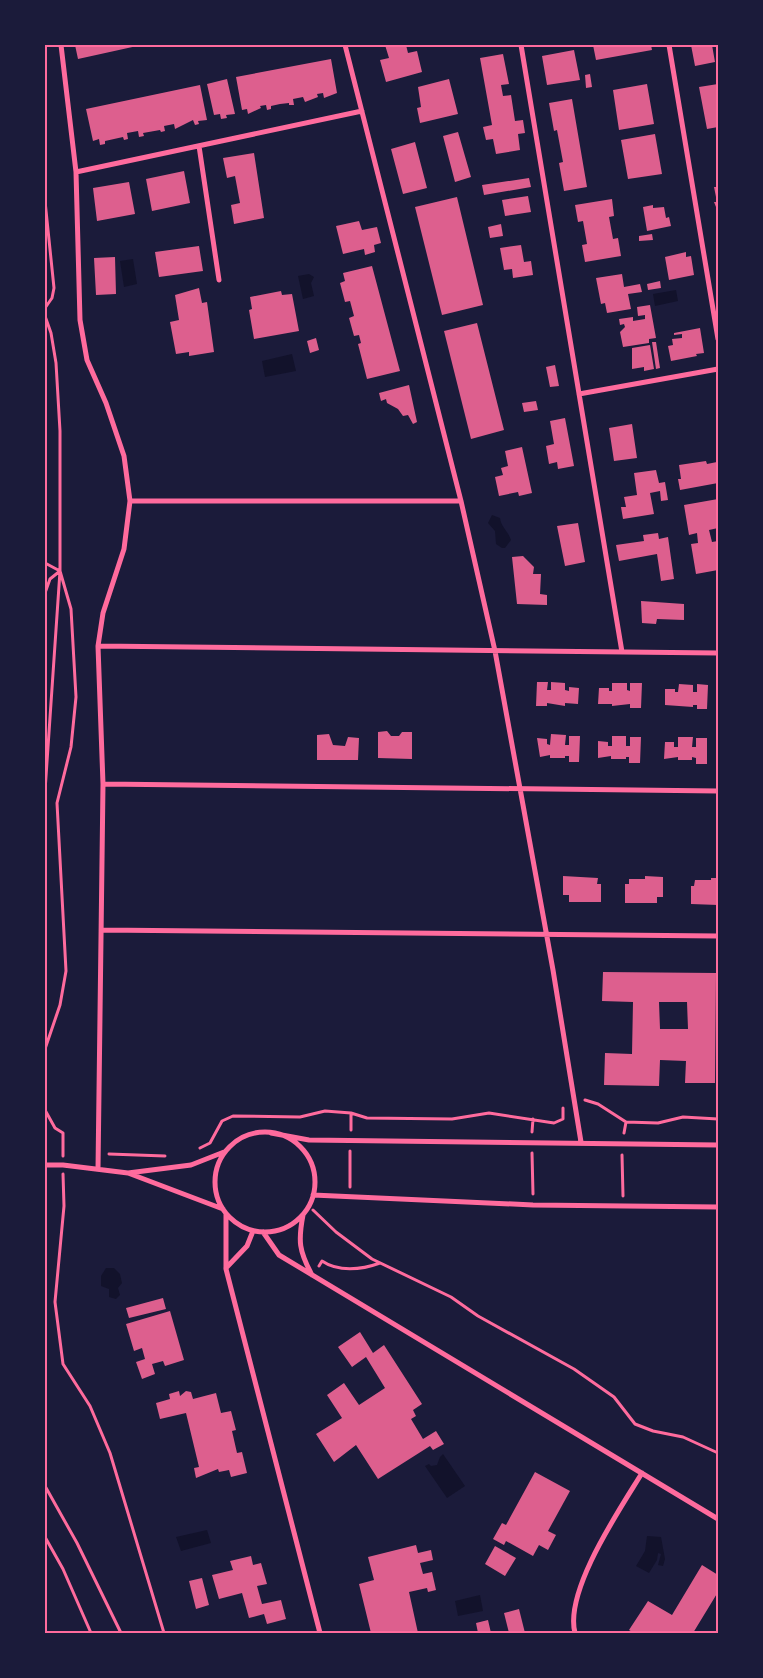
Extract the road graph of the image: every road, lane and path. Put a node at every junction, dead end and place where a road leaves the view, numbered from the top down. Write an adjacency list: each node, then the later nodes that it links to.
1 (61, 45): 7 (street)
2 (345, 45): 5 (street)
3 (522, 45): 16 (street)
4 (669, 45): 14 (street)
5 (362, 111): 6 (street); 18 (street)
6 (199, 146): 7 (street); 10 (street)
7 (76, 172): 17 (street)
8 (45, 201): 12 (path)
9 (45, 280): 11 (path)
10 (219, 280)
11 (45, 302)
12 (45, 308)
13 (45, 316): 20 (path)
14 (718, 338)
15 (718, 369): 16 (street)
16 (579, 394): 24 (street)
17 (130, 501): 18 (street); 22 (street)
18 (461, 501): 23 (street)
19 (45, 563): 20 (path)
20 (60, 571): 21 (path); 28 (path); 33 (path)
21 (45, 593)
22 (98, 646): 23 (street); 26 (street)
23 (495, 651): 24 (street); 27 (street)
24 (622, 652): 25 (street)
25 (718, 653)
26 (103, 784): 27 (street); 30 (street)
27 (520, 790): 29 (street); 31 (street)
28 (45, 791)
29 (718, 791)
30 (102, 930): 31 (street); 51 (street)
31 (546, 935): 32 (street); 34 (street)
32 (718, 936)
33 (45, 1049)
34 (573, 1100): 38 (path); 39 (path); 43 (street)
35 (45, 1110): 50 (path)
36 (351, 1113): 38 (path); 41 (path); 46 (path)
37 (718, 1119): 39 (path)
38 (533, 1120): 42 (path)
39 (626, 1122): 44 (path)
40 (271, 1133): 41 (street); 47 (street); 53 (street)
41 (350, 1139): 42 (street); 54 (path)
42 (531, 1141): 43 (street); 55 (path)
43 (581, 1142): 44 (street)
44 (622, 1144): 45 (street); 57 (path)
45 (718, 1145)
46 (196, 1150)
47 (225, 1152): 52 (street); 59 (street)
48 (166, 1156): 51 (path)
49 (45, 1165): 50 (street)
50 (63, 1165): 51 (street); 73 (path)
51 (98, 1169): 52 (street)
52 (128, 1173): 59 (street)
53 (313, 1195): 54 (street); 56 (street)
54 (350, 1198): 55 (street)
55 (533, 1205): 57 (street)
56 (309, 1206): 60 (street); 63 (path)
57 (623, 1206): 58 (street)
58 (718, 1207)
59 (224, 1212): 61 (street); 64 (street)
60 (303, 1215): 62 (street); 65 (street)
61 (253, 1231): 62 (street); 64 (street)
62 (264, 1232): 65 (street)
63 (380, 1263): 65 (path); 66 (path)
64 (226, 1269): 74 (street)
65 (313, 1276): 67 (street)
66 (718, 1453)
67 (642, 1473): 69 (street); 75 (street)
68 (45, 1486): 72 (path)
69 (718, 1519)
70 (45, 1537): 71 (path)
71 (91, 1633)
72 (121, 1633)
73 (164, 1633)
74 (320, 1633)
75 (575, 1633)

